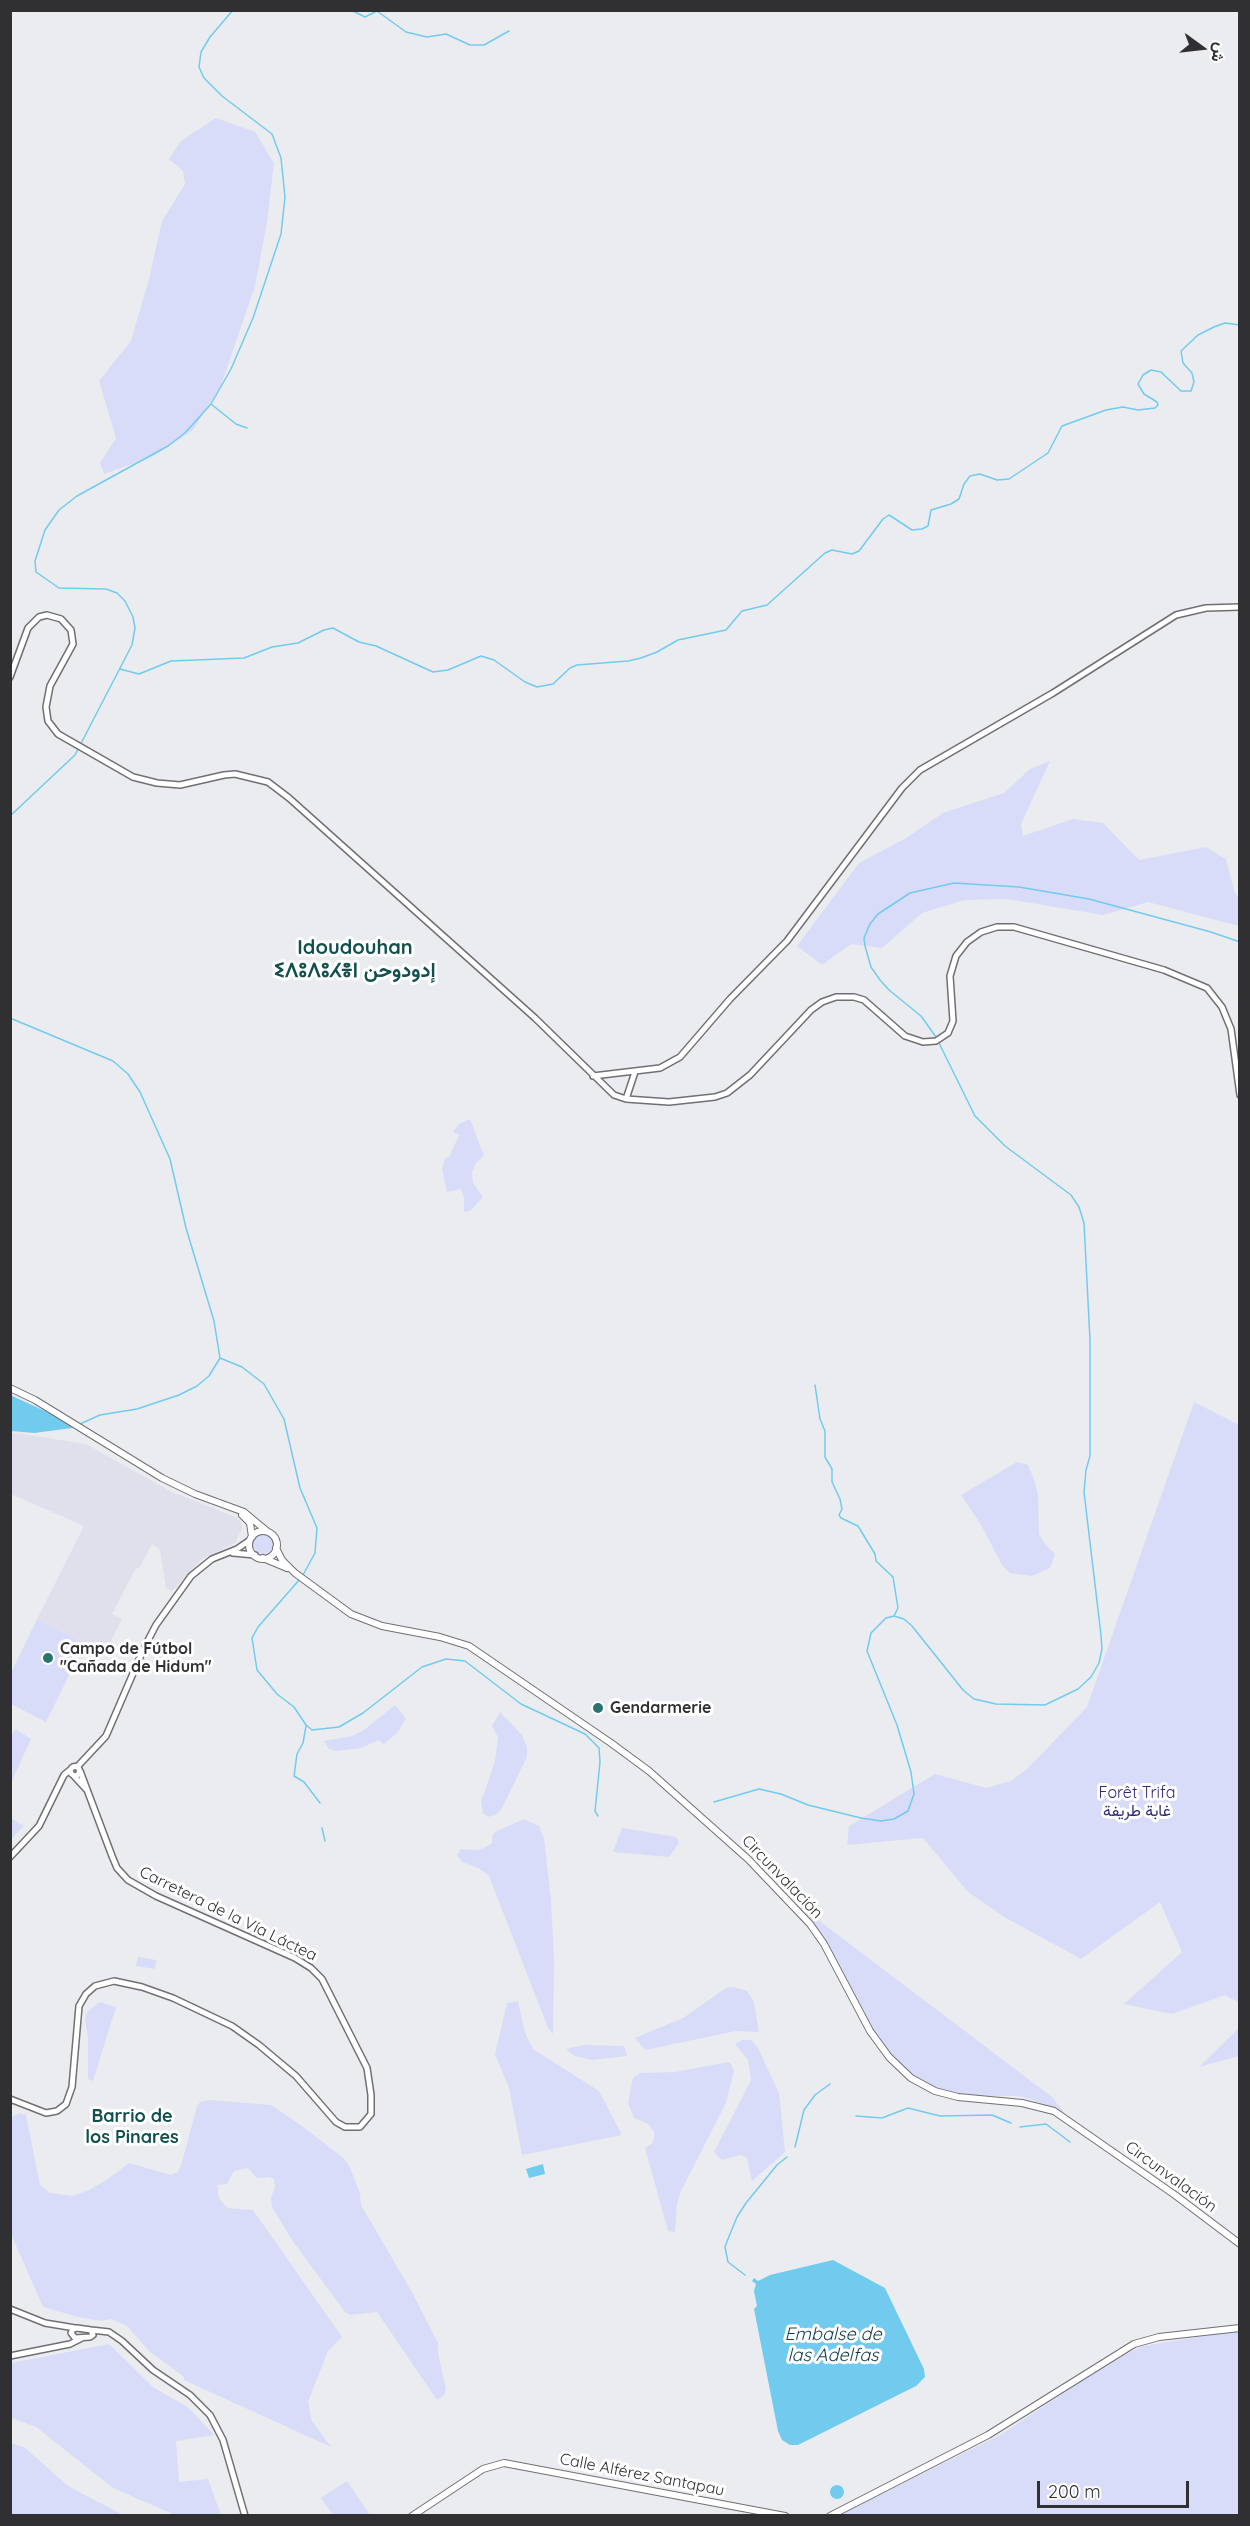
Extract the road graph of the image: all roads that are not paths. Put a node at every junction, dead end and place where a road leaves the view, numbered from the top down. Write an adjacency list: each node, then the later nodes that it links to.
1 (1239, 607): 3 (street)
2 (10, 677): 4 (street)
3 (635, 1072): 4 (street); 6 (street)
4 (592, 1076): 6 (street)
5 (1239, 1095): 6 (street)
6 (626, 1099)
7 (10, 1388): 8 (main road)
8 (232, 1508): 9 (main road); 10 (main road)
9 (268, 1532): 10 (main road); 11 (main road)
10 (251, 1539): 12 (street); 13 (main road)
11 (276, 1548): 14 (main road); 15 (main road)
12 (228, 1553): 13 (street); 16 (street)
13 (255, 1555): 14 (main road)
14 (263, 1558): 15 (main road)
15 (284, 1565): 21 (main road, Circunvalación)
16 (78, 1769): 17 (street); 18 (street, Carretera de la Vía Láctea)
17 (72, 1774): 18 (street, Carretera de la Vía Láctea); 19 (street)
18 (88, 1791): 20 (street, Carretera de la Vía Láctea)
19 (10, 1857)
20 (10, 2099)
21 (1239, 2244)
22 (10, 2309): 24 (street)
23 (1237, 2329): 32 (main road)
24 (72, 2332): 25 (street); 26 (street); 27 (street)
25 (92, 2333): 26 (street); 29 (street)
26 (82, 2338): 27 (street)
27 (59, 2345): 28 (street)
28 (10, 2356)
29 (245, 2516)
30 (412, 2516): 31 (main road, Calle Alférez Santapau)
31 (784, 2516)
32 (830, 2516)

